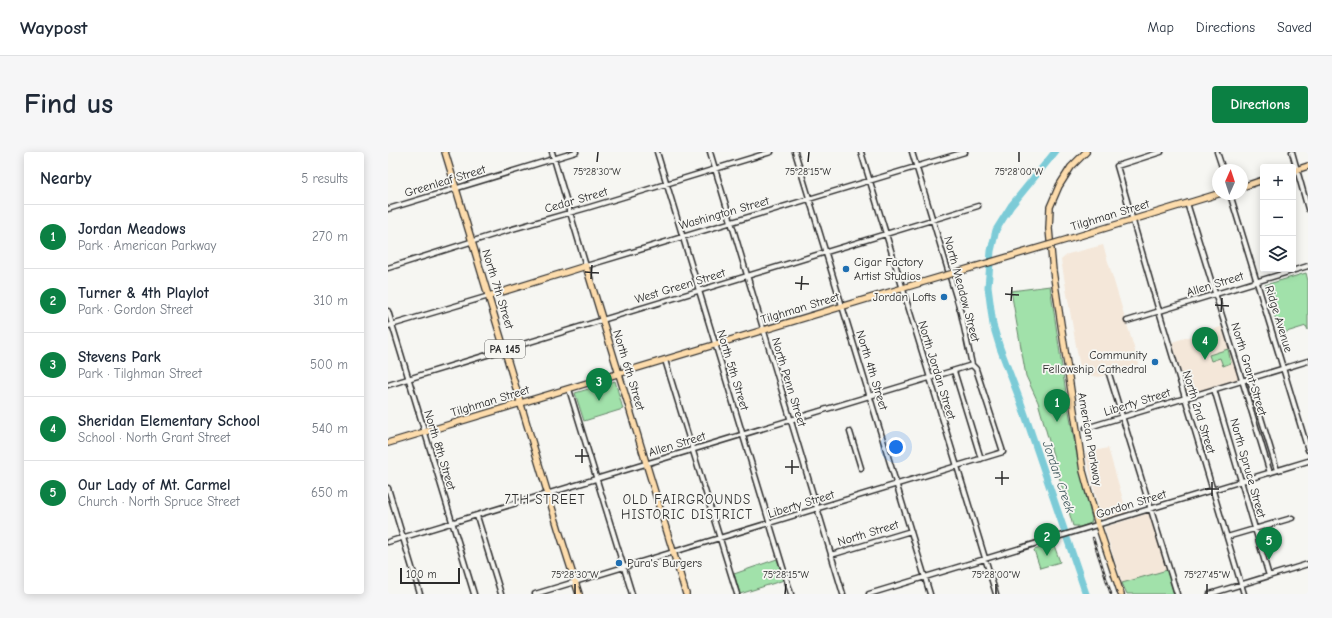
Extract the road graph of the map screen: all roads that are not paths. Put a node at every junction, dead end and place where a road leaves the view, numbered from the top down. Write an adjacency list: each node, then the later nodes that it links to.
1 (445, 152): 27 (main road, North 7th Street / PA 145)
2 (552, 152): 15 (street, North 6th Street)
3 (576, 152): 15 (street, Greenleaf Street)
4 (657, 152): 25 (street, North 5th Street)
5 (710, 152): 20 (street, North Penn Street)
6 (771, 152): 20 (street, Cedar Street)
7 (795, 152): 29 (street, North 4th Street)
8 (861, 152): 24 (street, North Jordan Street)
9 (912, 152): 19 (street, North Meadow Street)
10 (965, 152): 19 (street, Washington Street)
11 (1086, 152): 107 (main road, American Parkway)
12 (1161, 152): 37 (street, North 2nd Street)
13 (1217, 152): 16 (street)
14 (1292, 152): 17 (street)
15 (554, 159): 27 (street, Greenleaf Street); 35 (street, North 6th Street)
16 (1221, 164)
17 (1294, 164)
18 (1308, 166): 21 (main road)
19 (917, 167): 24 (street, Washington Street); 36 (street, North Meadow Street)
20 (715, 169): 25 (street, Cedar Street); 38 (street, North Penn Street)
21 (1296, 170)
22 (1296, 173): 34 (street)
23 (1260, 181): 26 (main road)
24 (870, 182): 29 (street, Washington Street); 39 (street, North Jordan Street)
25 (666, 184): 35 (street, Cedar Street); 40 (street, North 5th Street)
26 (1248, 184)
27 (456, 188): 33 (street, Greenleaf Street); 41 (main road, North 7th Street / PA 145)
28 (1212, 196): 31 (main road, Tilghman Street)
29 (810, 200): 38 (street, Washington Street); 42 (street, North 4th Street)
30 (1232, 200): 47 (street, Ridge Avenue)
31 (1187, 203): 37 (main road, Tilghman Street); 50 (street, North Grant Street)
32 (978, 206): 36 (street, West Green Street)
33 (388, 208)
34 (1308, 209)
35 (570, 212): 41 (street, Cedar Street); 43 (street, North 6th Street)
36 (933, 220): 39 (street, West Green Street); 63 (street, North Meadow Street)
37 (1133, 220): 48 (main road, Tilghman Street, bridge); 54 (street, North 2nd Street)
38 (731, 222): 40 (street, Washington Street); 46 (street, North Penn Street)
39 (886, 235): 42 (street, West Green Street); 48 (street, North Jordan Street)
40 (683, 237): 43 (street, Washington Street); 49 (street, North 5th Street)
41 (472, 242): 45 (street, Cedar Street); 51 (main road, North 7th Street / PA 145)
42 (826, 253): 46 (street, West Green Street); 52 (street, North 4th Street)
43 (586, 266): 51 (main road, Washington Street); 55 (main road, North 6th Street)
44 (1308, 266): 47 (street, Allen Street)
45 (388, 268)
46 (747, 277): 49 (street, West Green Street); 58 (street, North Penn Street)
47 (1257, 282): 50 (street, Allen Street); 64 (street, Ridge Avenue)
48 (902, 289): 52 (main road, Tilghman Street); 69 (street, North Jordan Street)
49 (698, 291): 55 (street, West Green Street); 59 (street, North 5th Street)
50 (1214, 294): 54 (street, Allen Street); 71 (street, North Grant Street)
51 (489, 296): 57 (street); 60 (main road, North 7th Street / PA 145)
52 (842, 306): 58 (main road, Tilghman Street); 75 (street, North 4th Street)
53 (388, 311): 57 (street, North 8th Street)
54 (1158, 311): 56 (street, Allen Street); 76 (street, North 2nd Street)
55 (602, 320): 60 (street, West Green Street); 66 (main road, North 6th Street)
56 (1127, 321)
57 (390, 326): 68 (street, North 8th Street)
58 (763, 330): 59 (main road, Tilghman Street); 79 (street, North Penn Street)
59 (715, 345): 61 (main road, Tilghman Street); 83 (street, North 5th Street)
60 (505, 349): 68 (street, West Green Street); 77 (main road, North 7th Street / PA 145)
61 (665, 360): 66 (main road, Tilghman Street); 85 (street)
62 (1308, 361): 64 (street, Liberty Street)
63 (972, 365): 65 (street, Allen Street); 87 (street, North Meadow Street)
64 (1283, 368): 70 (street, Liberty Street); 86 (street, Ridge Avenue)
65 (954, 371): 69 (street, Allen Street); 88 (street)
66 (619, 373): 73 (main road, Tilghman Street); 90 (main road, North 6th Street)
67 (1109, 374): 78 (street)
68 (408, 378): 72 (street, West Green Street); 81 (street, North 8th Street)
69 (929, 378): 75 (street, Allen Street); 91 (street, North Jordan Street)
70 (1249, 378): 71 (street, Liberty Street); 93 (street)
71 (1242, 380): 74 (street, Liberty Street); 94 (street, North Grant Street)
72 (388, 385)
73 (570, 388): 77 (main road, Tilghman Street); 95 (street)
74 (1214, 389): 76 (street, Liberty Street); 96 (street, North Spruce Street)
75 (870, 397): 79 (street, Allen Street); 97 (street, North 4th Street)
76 (1185, 398): 78 (street, Liberty Street); 99 (street, North 2nd Street)
77 (521, 403): 81 (main road, Tilghman Street); 100 (main road, North 7th Street / PA 145)
78 (1122, 416): 80 (street, Liberty Street); 101 (street)
79 (791, 421): 83 (street, Allen Street); 102 (street, North Penn Street)
80 (1086, 428)
81 (425, 432): 84 (main road, Tilghman Street); 105 (street, North 8th Street)
82 (850, 432): 92 (street)
83 (742, 435): 85 (street, Allen Street); 106 (street, North 5th Street)
84 (388, 443)
85 (694, 450): 90 (street, Allen Street); 112 (street)
86 (1308, 450)
87 (1003, 452): 88 (street, Liberty Street)
88 (981, 459): 91 (street, Liberty Street)
89 (1308, 461): 93 (street, Gordon Street)
90 (646, 464): 95 (street, Allen Street); 114 (main road, North 6th Street)
91 (957, 467): 97 (street, Liberty Street); 116 (street, North Jordan Street)
92 (861, 468)
93 (1277, 470): 94 (street, Gordon Street)
94 (1270, 473): 96 (street, Gordon Street)
95 (597, 479): 100 (street, Allen Street); 118 (street)
96 (1242, 481): 99 (street, Gordon Street); 108 (street, North Spruce Street)
97 (897, 485): 102 (street, Liberty Street); 109 (street, North 4th Street)
98 (388, 488): 111 (street)
99 (1213, 490): 101 (street, Gordon Street); 110 (street, North 2nd Street)
100 (548, 494): 103 (street, Allen Street); 121 (main road, North 7th Street / PA 145)
101 (1151, 508): 107 (street, Gordon Street); 137 (street)
102 (818, 509): 106 (street, Liberty Street); 115 (street, North Penn Street)
103 (477, 516): 105 (street, Allen Street); 125 (street)
104 (1292, 518): 108 (street)
105 (452, 523): 111 (street, Allen Street); 124 (street, North 8th Street)
106 (770, 523): 112 (street, Liberty Street); 131 (street, North 5th Street)
107 (1098, 525): 116 (street, Gordon Street); 136 (main road, American Parkway)
108 (1256, 529): 110 (street); 119 (street, North Spruce Street)
109 (911, 531): 115 (street, North Street); 120 (street, North 4th Street)
110 (1227, 537): 122 (street, North 2nd Street)
111 (402, 538): 113 (street, Allen Street); 123 (street)
112 (720, 538): 114 (street, Liberty Street); 130 (street)
113 (388, 542)
114 (673, 552): 118 (street, Liberty Street); 129 (main road, North 6th Street)
115 (831, 555): 132 (street, North Penn Street)
116 (985, 559): 120 (street, Gordon Street); 135 (street, North Jordan Street)
117 (1308, 564): 119 (street)
118 (624, 567): 121 (street, Liberty Street); 128 (street)
119 (1269, 576): 122 (street)
120 (925, 577): 133 (street, Gordon Street); 134 (street, North 4th Street)
121 (575, 582): 126 (street, Liberty Street); 127 (main road, North 7th Street / PA 145)
122 (1241, 584): 138 (street); 139 (street, North 2nd Street)
123 (420, 594)
124 (474, 594)
125 (501, 594)
126 (535, 594)
127 (579, 594)
128 (632, 594)
129 (686, 594)
130 (737, 594)
131 (791, 594)
132 (843, 594)
133 (869, 594)
134 (930, 594)
135 (996, 594)
136 (1121, 594)
137 (1176, 594)
138 (1210, 594)
139 (1244, 594)

